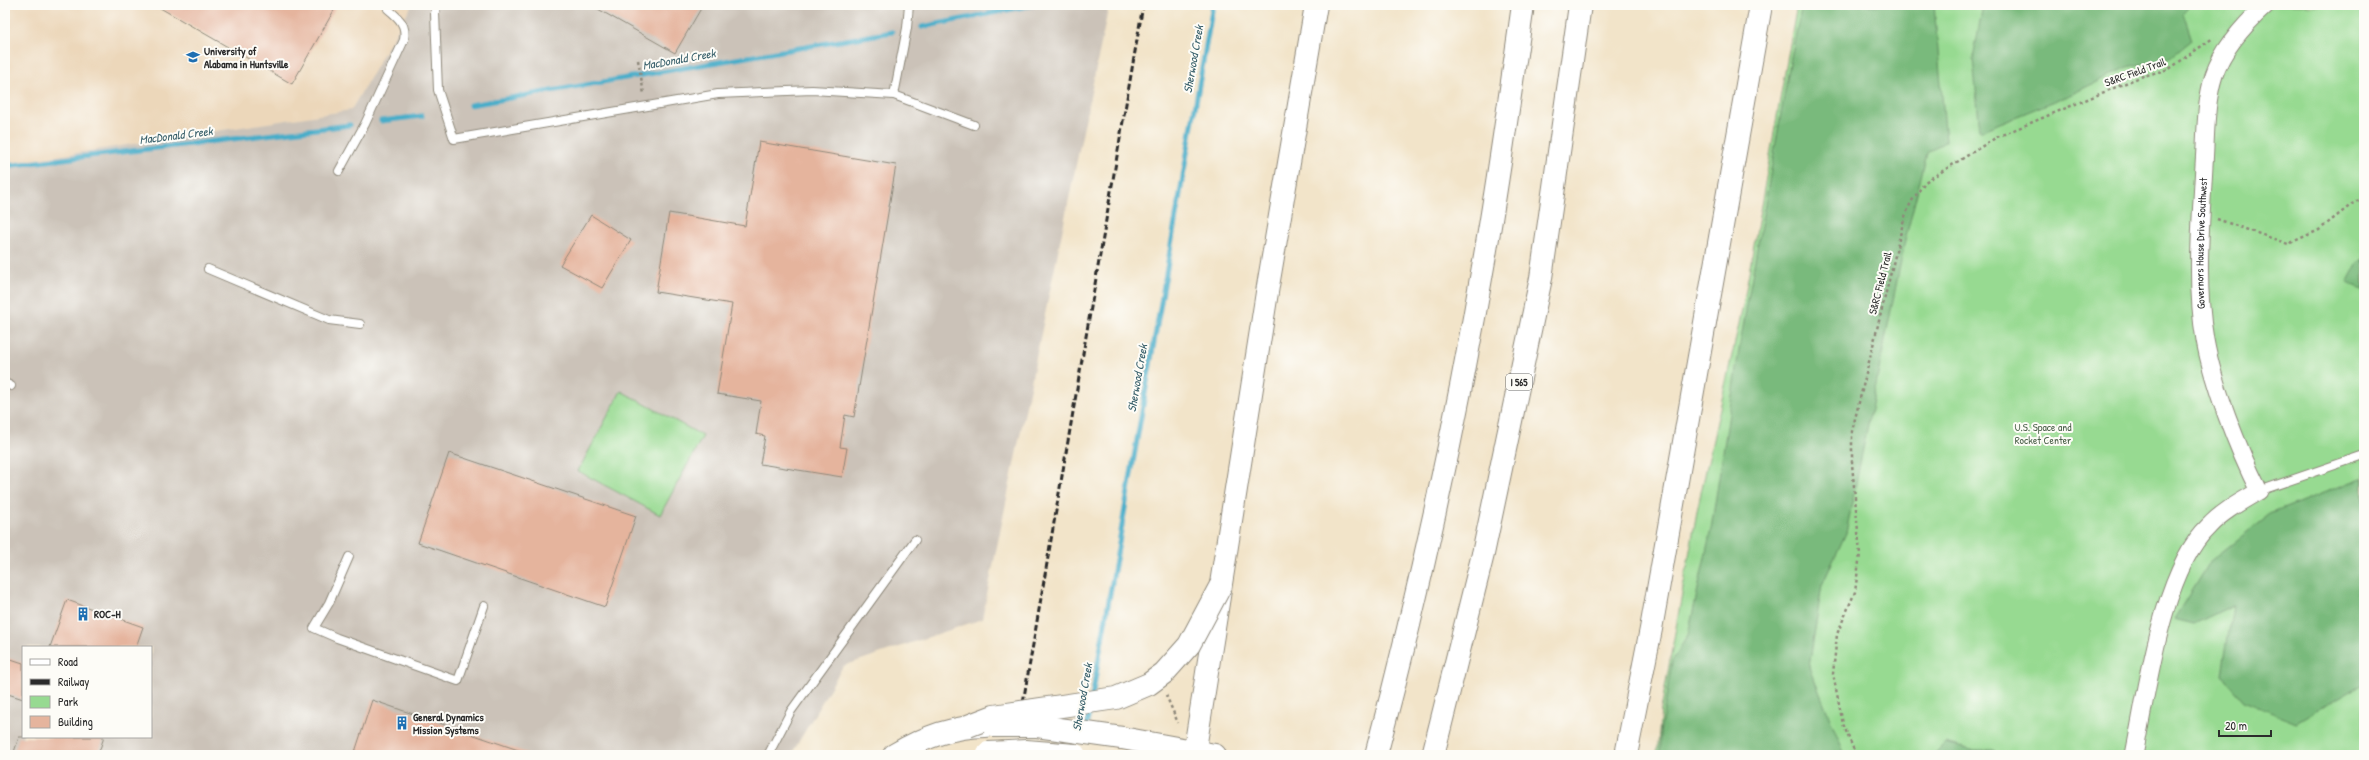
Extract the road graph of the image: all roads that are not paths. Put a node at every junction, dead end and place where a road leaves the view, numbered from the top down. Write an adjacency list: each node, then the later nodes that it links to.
1 (437, 5): 11 (lane)
2 (909, 5): 11 (lane)
3 (1316, 5): 20 (main road)
4 (1523, 5): 29 (main road)
5 (1580, 5): 30 (main road, I 565)
6 (1761, 5): 10 (main road)
7 (1777, 5): 10 (main road)
8 (2266, 5): 17 (street, Governors House Drive Southwest)
9 (388, 9): 13 (lane)
10 (1752, 56): 22 (main road)
11 (894, 95): 12 (lane)
12 (974, 125)
13 (339, 171)
14 (208, 269): 15 (lane)
15 (360, 324)
16 (2364, 456): 17 (lane)
17 (2259, 491): 33 (street)
18 (915, 540): 26 (lane)
19 (349, 557): 21 (lane)
20 (1221, 585): 23 (main road, bridge); 25 (main road)
21 (484, 606)
22 (1632, 723): 31 (main road); 32 (main road)
23 (968, 726): 25 (main road, bridge); 27 (main road)
24 (984, 754): 28 (main road, bridge)
25 (1201, 754)
26 (768, 755)
27 (894, 755)
28 (1075, 755)
29 (1376, 755)
30 (1433, 755)
31 (1626, 755)
32 (1639, 755)
33 (2134, 755)

